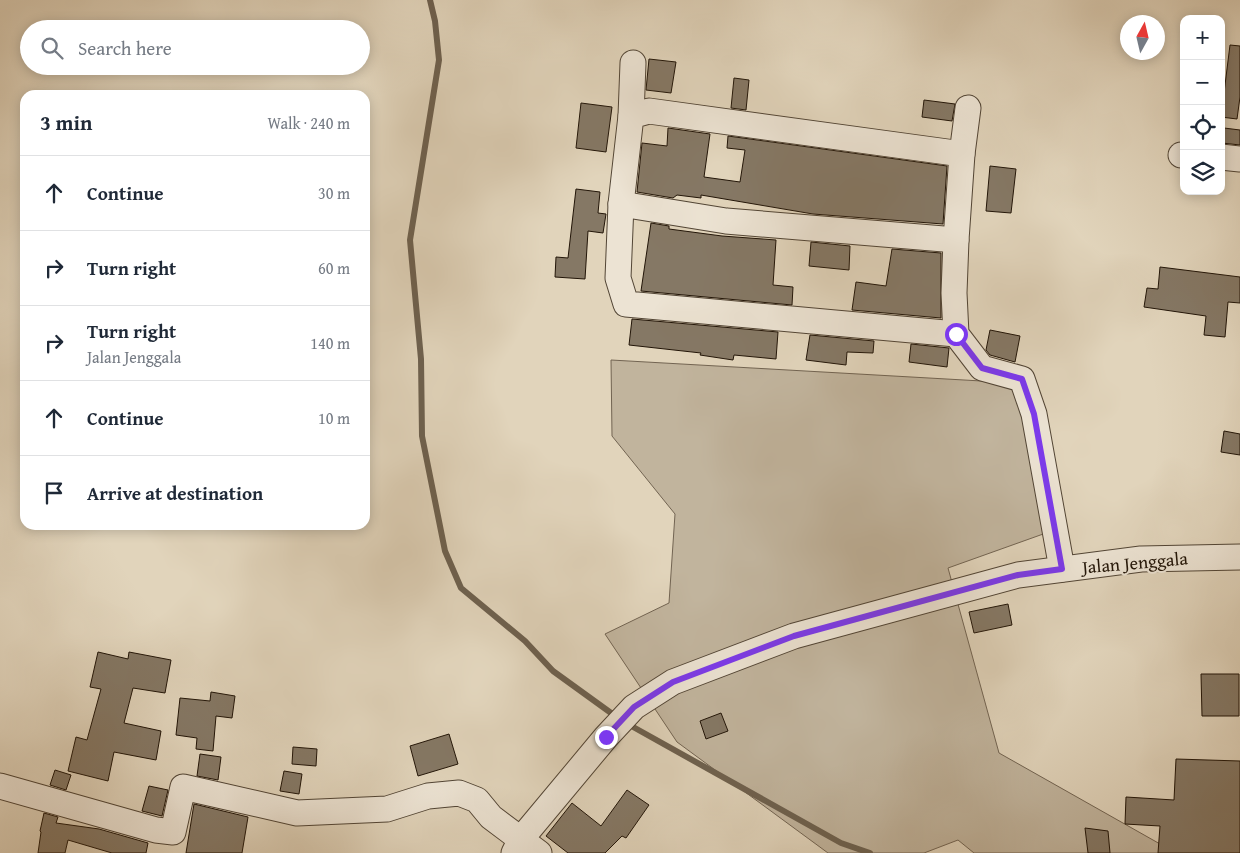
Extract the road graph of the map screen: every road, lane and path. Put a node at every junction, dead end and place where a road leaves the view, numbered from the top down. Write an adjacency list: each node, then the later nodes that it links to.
1 (633, 63): 3 (street)
2 (968, 108): 4 (street)
3 (631, 116): 4 (street); 7 (street)
4 (962, 154): 8 (street)
5 (1225, 157): 6 (street)
6 (1240, 159)
7 (620, 204): 8 (street); 9 (street)
8 (956, 240): 9 (street)
9 (956, 334): 11 (street)
10 (1240, 557): 11 (street, Jalan Jenggala)
11 (1062, 569): 14 (street, Jalan Jenggala)
12 (0, 786): 13 (street)
13 (172, 843): 14 (street)
14 (525, 848)

